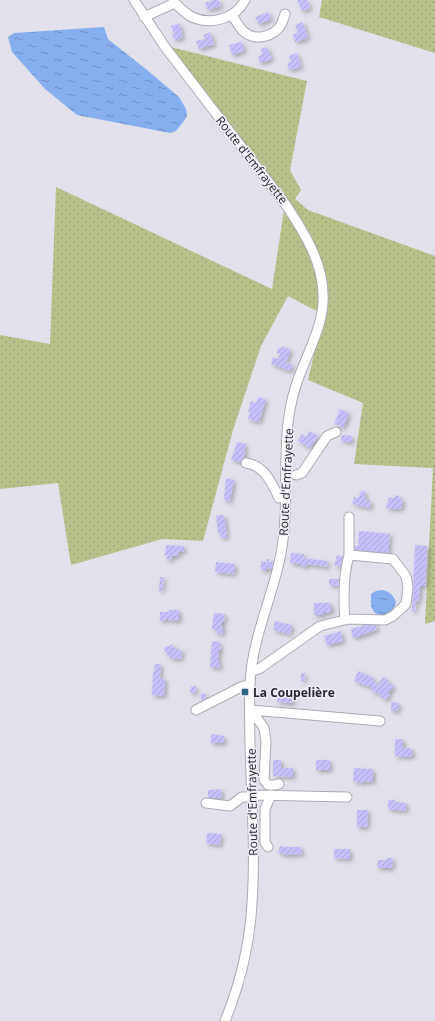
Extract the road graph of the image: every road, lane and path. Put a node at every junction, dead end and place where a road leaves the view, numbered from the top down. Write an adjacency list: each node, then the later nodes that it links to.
1 (134, 0): 6 (street, Route d'Emfrayette)
2 (245, 0): 5 (street)
3 (174, 2): 5 (street); 6 (street)
4 (285, 14): 5 (street)
5 (232, 15)
6 (144, 17): 14 (street, Route d'Emfrayette)
7 (336, 432): 9 (street)
8 (246, 463): 10 (street)
9 (296, 475)
10 (279, 498)
11 (349, 517): 12 (street)
12 (349, 555): 13 (street); 13 (street)
13 (345, 620): 14 (street)
14 (252, 671): 15 (street, Route d'Emfrayette)
15 (250, 686): 16 (street); 17 (street, Route d'Emfrayette)
16 (196, 710)
17 (250, 714): 18 (street); 19 (street); 21 (street, Route d'Emfrayette)
18 (380, 721)
19 (279, 784)
20 (271, 795): 21 (street); 22 (street); 24 (street)
21 (252, 796): 23 (street); 25 (street, Route d'Emfrayette)
22 (347, 797)
23 (206, 804)
24 (268, 847)
25 (224, 1021)

